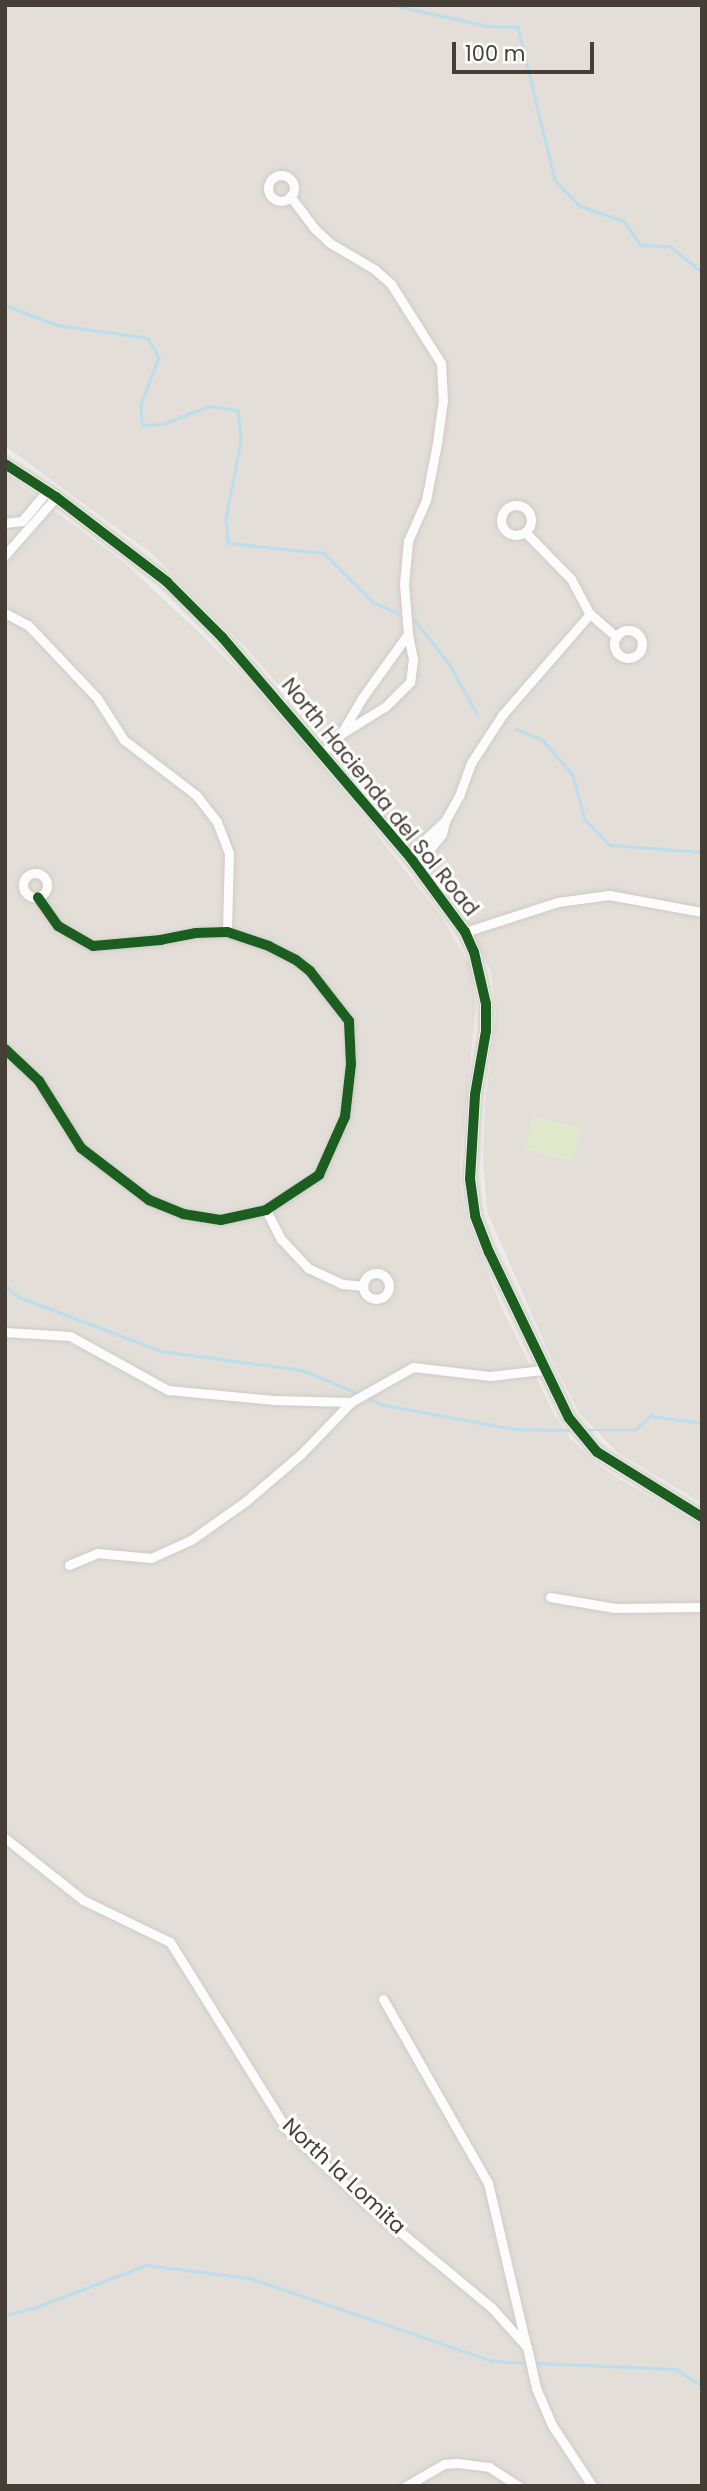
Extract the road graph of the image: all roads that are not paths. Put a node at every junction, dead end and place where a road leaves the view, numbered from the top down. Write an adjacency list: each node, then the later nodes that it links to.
1 (290, 196): 9 (street)
2 (5, 464): 3 (street, North Hacienda del Sol Road)
3 (52, 494): 4 (street); 6 (street); 12 (street, North Hacienda del Sol Road)
4 (5, 523)
5 (525, 532): 8 (street)
6 (5, 555)
7 (5, 613): 18 (street)
8 (590, 614): 10 (street); 13 (street)
9 (408, 634): 11 (street); 11 (street)
10 (616, 637)
11 (341, 734): 12 (street)
12 (323, 753): 14 (street, North Hacienda del Sol Road)
13 (445, 821): 14 (street); 15 (street)
14 (408, 855): 15 (street, North Hacienda del Sol Road)
15 (416, 866): 19 (street, North Hacienda del Sol Road)
16 (38, 897): 18 (street)
17 (702, 912): 19 (street)
18 (227, 932): 21 (street)
19 (465, 932): 24 (street, North Hacienda del Sol Road)
20 (5, 1049): 21 (street)
21 (266, 1210): 22 (street)
22 (363, 1286)
23 (5, 1332): 25 (street)
24 (543, 1370): 25 (street); 26 (street, North Hacienda del Sol Road)
25 (351, 1402): 27 (street)
26 (702, 1517)
27 (69, 1565)
28 (550, 1597): 29 (street)
29 (702, 1607)
30 (5, 1838): 32 (street, North la Lomita)
31 (383, 1999): 32 (street)
32 (527, 2347): 35 (street, North la Lomita)
33 (406, 2486): 34 (street)
34 (518, 2486)
35 (592, 2486)

